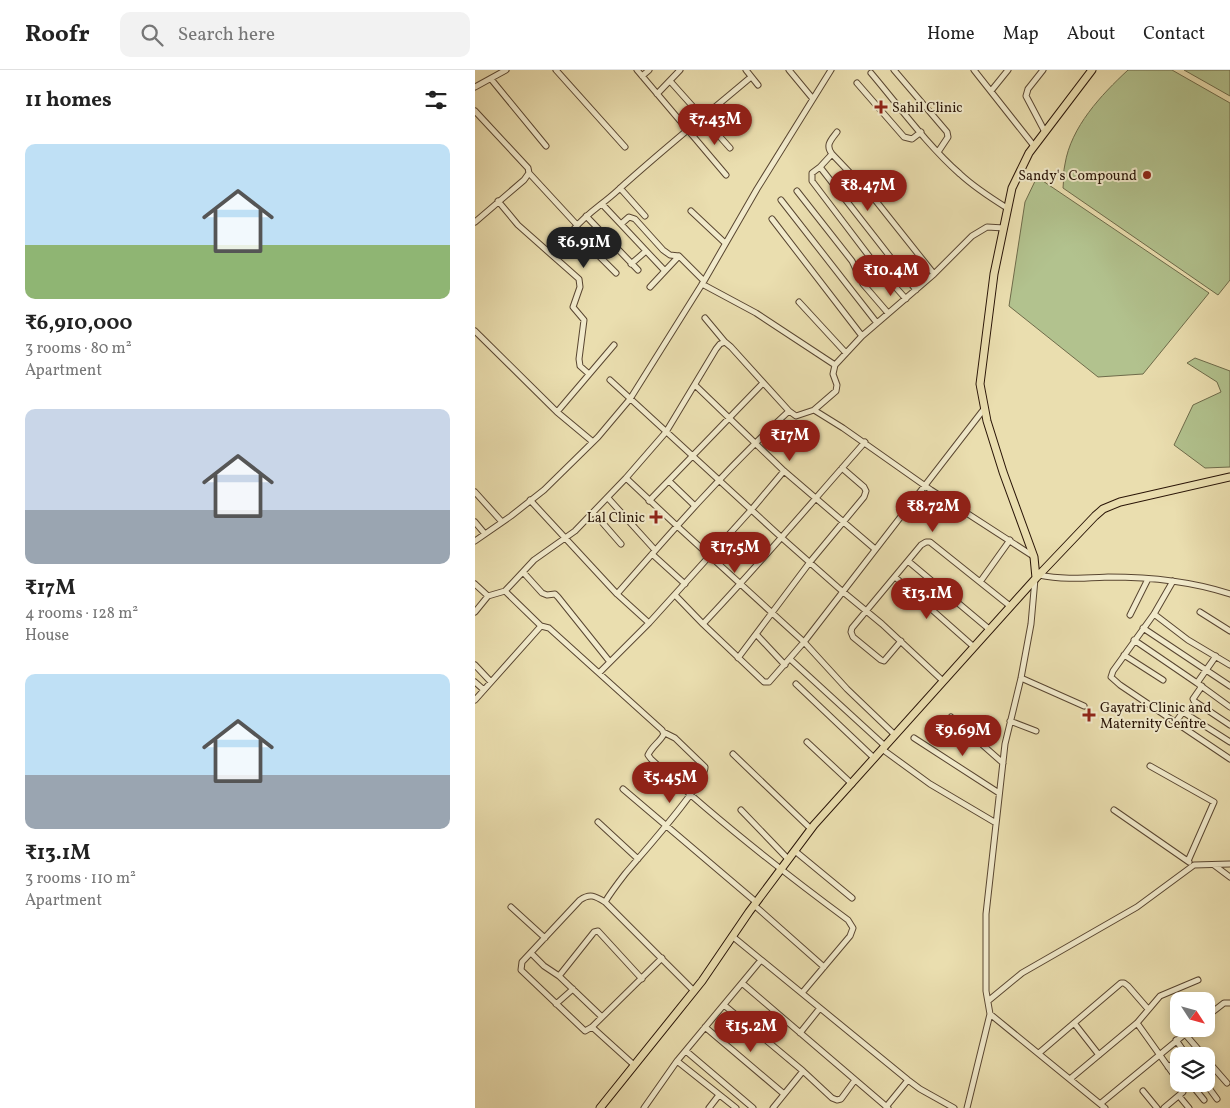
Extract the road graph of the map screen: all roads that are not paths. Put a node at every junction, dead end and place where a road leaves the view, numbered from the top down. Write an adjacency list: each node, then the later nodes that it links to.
1 (505, 70): 17 (street)
2 (556, 70): 32 (street)
3 (637, 70): 15 (street)
4 (649, 70): 15 (street)
5 (680, 70): 18 (street)
6 (745, 70): 16 (street)
7 (789, 70): 24 (street)
8 (831, 70): 24 (street)
9 (894, 70): 35 (street)
10 (974, 70): 22 (street)
11 (1043, 70): 30 (street)
12 (1092, 70): 30 (main road)
13 (1006, 71): 22 (street)
14 (871, 73): 29 (street)
15 (642, 76): 23 (street)
16 (751, 77): 20 (street); 26 (street)
17 (491, 79): 21 (street); 31 (street)
18 (670, 80): 23 (street); 26 (street)
19 (857, 83): 29 (street)
20 (758, 85)
21 (475, 88)
22 (991, 91): 33 (street)
23 (657, 94): 27 (street)
24 (813, 99): 54 (street)
25 (475, 111): 38 (street)
26 (703, 118): 27 (street); 34 (street)
27 (688, 130): 39 (street); 40 (street)
28 (837, 132): 36 (street)
29 (921, 132): 35 (street)
30 (1045, 132): 33 (main road)
31 (546, 146)
32 (625, 146)
33 (1034, 146): 45 (main road)
34 (731, 148)
35 (938, 152): 45 (street)
36 (831, 154): 37 (street); 61 (street)
37 (820, 166): 64 (street); 65 (street)
38 (529, 173): 43 (street); 52 (street)
39 (726, 175)
40 (620, 188): 44 (street); 48 (street)
41 (797, 191): 67 (street)
42 (781, 200): 69 (street)
43 (498, 202): 50 (street); 76 (street)
44 (602, 204): 47 (street); 51 (street)
45 (1007, 208): 53 (main road)
46 (691, 211): 54 (street)
47 (586, 216): 52 (street); 57 (street)
48 (645, 216)
49 (772, 219): 71 (street)
50 (475, 222)
51 (621, 224): 55 (street); 56 (street)
52 (577, 225): 60 (street)
53 (1004, 228): 61 (street); 81 (main road)
54 (725, 243): 62 (street)
55 (646, 251): 57 (street); 59 (street)
56 (679, 256): 59 (street); 62 (street)
57 (631, 264): 58 (street)
58 (638, 270)
59 (665, 271): 63 (street)
60 (616, 273)
61 (934, 274): 64 (street)
62 (703, 282): 75 (street); 80 (street)
63 (650, 287)
64 (916, 290): 65 (street)
65 (906, 299): 67 (street)
66 (799, 302): 74 (street)
67 (888, 313): 69 (street)
68 (705, 318): 72 (street)
69 (877, 323): 71 (street)
70 (475, 331): 84 (street)
71 (862, 336): 74 (street)
72 (725, 342): 78 (street); 79 (street)
73 (614, 346): 76 (street)
74 (846, 352): 75 (street)
75 (835, 365): 82 (street)
76 (589, 374): 84 (street)
77 (609, 380): 80 (street)
78 (763, 383): 83 (street); 85 (street)
79 (695, 385): 85 (street); 86 (street)
80 (630, 399): 86 (street); 87 (street)
81 (983, 409): 97 (street); 119 (main road)
82 (814, 410): 83 (street); 88 (street)
83 (789, 411): 89 (street)
84 (557, 412): 87 (street)
85 (729, 418): 89 (street); 90 (street)
86 (666, 432): 90 (street); 94 (street)
87 (593, 442): 101 (street)
88 (865, 442): 91 (street); 97 (street)
89 (755, 443): 92 (street); 96 (street)
90 (693, 457): 95 (street); 96 (street)
91 (842, 468): 100 (street); 108 (street)
92 (784, 471): 100 (street); 104 (street)
93 (1230, 477): 123 (main road)
94 (626, 478): 99 (street); 102 (street)
95 (669, 481): 102 (street); 103 (street)
96 (719, 481): 103 (street); 104 (street)
97 (925, 485): 113 (street); 116 (street)
98 (475, 492): 107 (street)
99 (608, 498): 105 (street); 117 (street)
100 (815, 498): 108 (street); 111 (street)
101 (531, 500): 107 (street); 112 (street)
102 (649, 501): 109 (street)
103 (695, 506): 109 (street)
104 (752, 509): 111 (street); 118 (street)
105 (594, 513): 112 (street); 115 (street)
106 (475, 522): 110 (street)
107 (502, 522): 110 (street)
108 (845, 522): 116 (street); 121 (street)
109 (677, 526): 117 (street); 118 (street)
110 (485, 534): 114 (street)
111 (782, 538): 121 (street); 128 (street)
112 (565, 539): 122 (street); 133 (street)
113 (1010, 540): 119 (street); 126 (street)
114 (475, 541)
115 (621, 544)
116 (875, 549): 132 (street)
117 (654, 552): 130 (street); 133 (street)
118 (709, 555): 128 (street); 130 (street)
119 (1034, 557): 123 (main road)
120 (908, 561): 124 (street); 126 (street); 148 (street)
121 (810, 562): 132 (street); 141 (street)
122 (523, 572): 131 (street); 159 (street)
123 (1037, 576): 125 (street); 137 (main road); 165 (street)
124 (895, 577): 138 (street); 154 (street)
125 (1148, 579): 127 (street); 143 (street)
126 (980, 582): 137 (street)
127 (1173, 582): 134 (street); 142 (street)
128 (740, 583): 141 (street); 145 (street)
129 (475, 584): 136 (street)
130 (685, 584): 135 (street)
131 (505, 591): 136 (street); 146 (street)
132 (842, 591): 138 (street); 152 (street)
133 (617, 594): 144 (street)
134 (1230, 594)
135 (675, 595): 144 (street); 145 (street)
136 (488, 596): 139 (street)
137 (1010, 606): 148 (main road)
138 (867, 610): 153 (street); 153 (street)
139 (475, 612)
140 (1200, 612): 149 (street)
141 (773, 613): 150 (street); 152 (street)
142 (1154, 614): 147 (street); 156 (street)
143 (1130, 616)
144 (649, 623): 159 (street)
145 (703, 624): 157 (street)
146 (541, 626): 164 (street); 169 (street)
147 (1143, 628): 151 (street); 163 (street)
148 (989, 629): 154 (main road)
149 (1230, 631)
150 (756, 634): 157 (street); 161 (street)
151 (1135, 640): 155 (street); 171 (street)
152 (804, 642): 158 (street); 183 (street)
153 (901, 642): 167 (street)
154 (973, 647): 167 (main road)
155 (1124, 655): 166 (street); 179 (street)
156 (1216, 656): 162 (street); 163 (street)
157 (738, 658): 161 (street)
158 (790, 659): 161 (street); 187 (street)
159 (610, 662): 164 (street)
160 (475, 665): 169 (street)
161 (785, 665)
162 (1230, 665)
163 (1206, 670): 171 (street); 172 (street)
164 (599, 673): 182 (street)
165 (1021, 678): 175 (street); 178 (street)
166 (1163, 680)
167 (943, 681): 183 (main road)
168 (475, 682): 173 (street)
169 (491, 682): 173 (street)
170 (795, 684): 189 (street)
171 (1199, 684): 176 (street); 180 (street)
172 (1230, 686)
173 (484, 690): 174 (street)
174 (475, 700)
175 (1084, 706)
176 (1230, 707)
177 (951, 717): 191 (street)
178 (1010, 721): 181 (street); 191 (street)
179 (1175, 723): 186 (street); 190 (street)
180 (1230, 724)
181 (1036, 731)
182 (663, 732): 196 (street); 196 (street)
183 (895, 735): 187 (main road)
184 (914, 738): 195 (street)
185 (807, 742): 193 (street)
186 (1230, 742)
187 (883, 748): 189 (main road); 200 (street)
188 (733, 754): 202 (street)
189 (874, 758): 193 (main road)
190 (1230, 759)
191 (1003, 763): 195 (street)
192 (1150, 766): 206 (street)
193 (852, 784): 202 (main road)
194 (623, 789): 201 (street)
195 (999, 793): 200 (street)
196 (690, 795): 201 (street); 210 (street)
197 (741, 810): 205 (street)
198 (1115, 810): 206 (street)
199 (598, 822): 204 (street)
200 (996, 823): 229 (street)
201 (666, 825): 204 (street); 214 (street)
202 (811, 829): 203 (main road)
203 (795, 851): 205 (main road); 212 (street)
204 (638, 858): 213 (street)
205 (789, 859): 210 (main road)
206 (1188, 861): 207 (street)
207 (1194, 864): 209 (street); 229 (street)
208 (1230, 864): 209 (street)
209 (1214, 865): 211 (street)
210 (780, 870): 214 (main road); 221 (street)
211 (1230, 876)
212 (852, 898)
213 (605, 902): 217 (street); 219 (street)
214 (755, 904): 216 (main road); 221 (street)
215 (511, 906): 217 (street)
216 (732, 936): 220 (street); 227 (main road)
217 (545, 938): 218 (street)
218 (531, 953): 222 (street); 231 (street)
219 (662, 958): 223 (street); 227 (street)
220 (761, 960): 225 (street); 228 (street)
221 (824, 967): 228 (street)
222 (559, 976): 223 (street); 226 (street)
223 (642, 979): 237 (street)
224 (1198, 980): 234 (street)
225 (742, 983): 232 (street); 242 (street)
226 (573, 989): 231 (street); 237 (street)
227 (694, 991): 251 (main road)
228 (801, 993): 233 (street)
229 (988, 1001): 236 (street)
230 (1230, 1003): 235 (street)
231 (557, 1004): 240 (street)
232 (724, 1005): 241 (street); 255 (street)
233 (820, 1008): 242 (street); 258 (street)
234 (1148, 1009): 238 (street); 239 (street)
235 (1215, 1010)
236 (990, 1014): 247 (street); 278 (street)
237 (602, 1017): 240 (street)
238 (1074, 1023): 247 (street); 249 (street)
239 (1137, 1023): 248 (street); 249 (street)
240 (592, 1027): 251 (street)
241 (705, 1027): 246 (street); 264 (street)
242 (801, 1032): 257 (street)
243 (1179, 1038): 244 (street)
244 (1176, 1040): 245 (street); 248 (street)
245 (1180, 1047)
246 (686, 1051): 250 (street); 275 (street)
247 (1039, 1053): 256 (street)
248 (1159, 1054): 252 (street); 269 (street)
249 (1099, 1055): 256 (street)
250 (677, 1061): 265 (street); 270 (street)
251 (633, 1065): 272 (main road)
252 (1168, 1067): 253 (street)
253 (1170, 1070)
254 (1215, 1070): 259 (street)
255 (803, 1071): 257 (street); 264 (street)
256 (1070, 1079): 269 (street)
257 (855, 1080): 271 (street)
258 (908, 1080): 271 (street); 277 (street)
259 (1227, 1084)
260 (1143, 1091): 279 (street)
261 (1182, 1092): 266 (street)
262 (1198, 1092): 268 (street)
263 (1212, 1092): 267 (street)
264 (784, 1094): 276 (street)
265 (719, 1095): 273 (street); 274 (street)
266 (1179, 1096): 280 (street); 281 (street)
267 (1217, 1099)
268 (1204, 1100)
269 (1102, 1106)
270 (648, 1107)
271 (887, 1107)
272 (600, 1108)
273 (709, 1108)
274 (736, 1108)
275 (753, 1108)
276 (773, 1108)
277 (954, 1108)
278 (967, 1108)
279 (1157, 1108)
280 (1165, 1108)
281 (1189, 1108)

